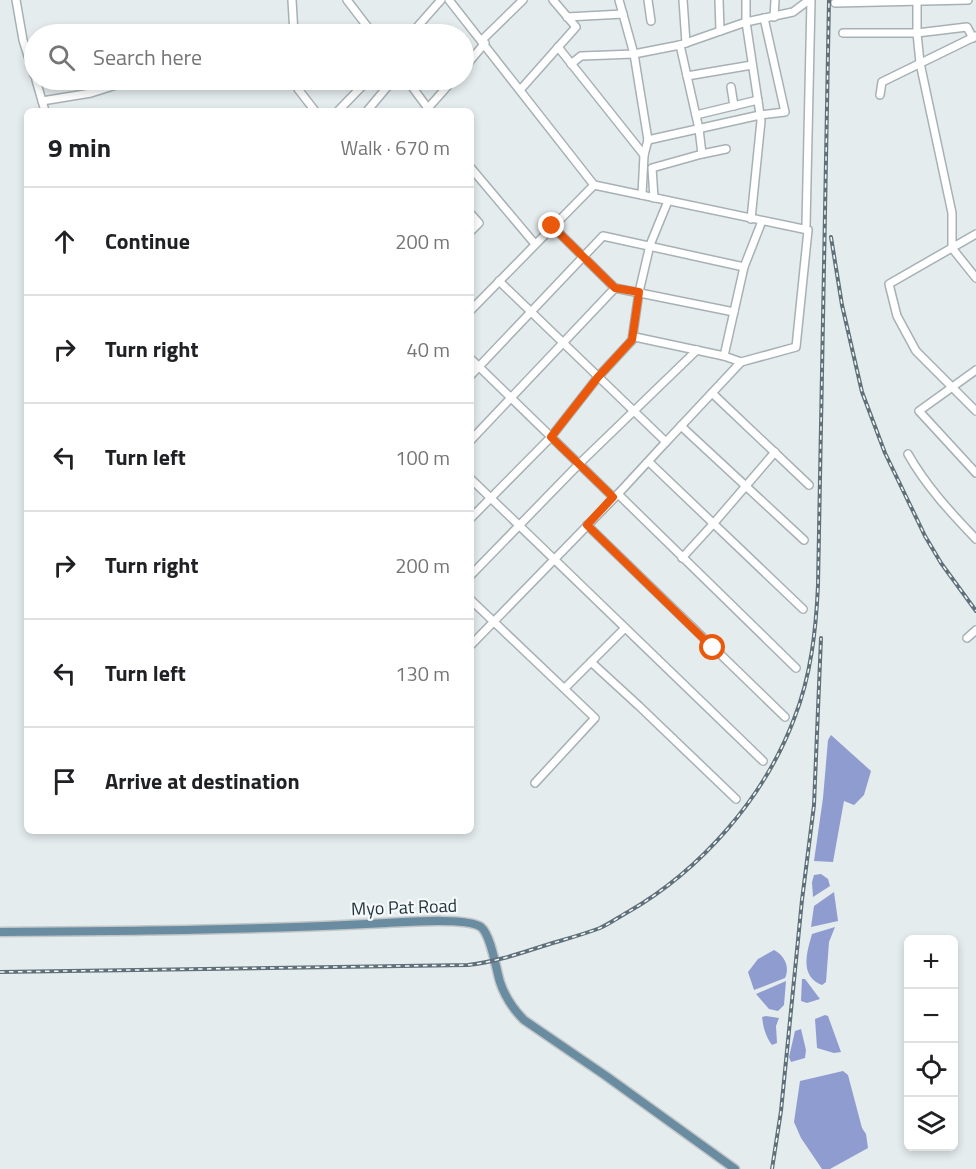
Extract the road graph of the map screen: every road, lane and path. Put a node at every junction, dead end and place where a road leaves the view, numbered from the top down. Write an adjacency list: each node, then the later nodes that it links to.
1 (16, 0): 34 (street)
2 (292, 0): 24 (street)
3 (441, 0): 26 (street)
4 (449, 0): 27 (street)
5 (523, 0): 33 (street)
6 (553, 0): 20 (street)
7 (619, 0): 18 (street)
8 (648, 0): 22 (street)
9 (683, 0): 35 (street)
10 (719, 0): 29 (street)
11 (746, 0): 23 (street)
12 (775, 0): 19 (street)
13 (810, 0): 19 (street); 76 (street)
14 (968, 0): 15 (street)
15 (917, 1): 17 (street); 31 (street)
16 (352, 2): 25 (street)
17 (835, 3)
18 (623, 14): 20 (street); 38 (street)
19 (774, 16): 21 (street)
20 (567, 17): 36 (street)
21 (764, 18): 23 (street); 63 (street)
22 (651, 21)
23 (746, 22): 29 (street); 41 (street)
24 (293, 24)
25 (366, 24)
26 (420, 24)
27 (468, 24)
28 (474, 31): 33 (street)
29 (720, 31): 35 (street)
30 (843, 33): 31 (street)
31 (917, 33): 32 (street); 39 (street)
32 (975, 37): 39 (street)
33 (483, 42): 37 (street); 44 (street)
34 (24, 43)
35 (683, 44): 38 (street); 42 (street)
36 (558, 47): 40 (street); 44 (street)
37 (474, 54)
38 (634, 54): 40 (street); 65 (street)
39 (920, 63): 52 (street); 81 (street)
40 (571, 64): 68 (street)
41 (752, 64): 42 (street); 53 (street)
42 (687, 76): 62 (street)
43 (731, 87): 55 (street)
44 (521, 89): 70 (street)
45 (39, 90): 54 (street)
46 (100, 90): 54 (street)
47 (299, 90): 57 (street)
48 (358, 90): 58 (street)
49 (385, 90): 59 (street)
50 (415, 90): 60 (street)
51 (445, 90): 61 (street)
52 (880, 96)
53 (758, 100): 55 (street); 63 (street)
54 (42, 101): 56 (street)
55 (734, 106): 62 (street)
56 (44, 108)
57 (313, 108)
58 (341, 108)
59 (370, 108)
60 (429, 108)
61 (431, 108)
62 (696, 115): 64 (street)
63 (760, 115): 64 (street); 74 (street)
64 (699, 129): 65 (street); 67 (street)
65 (648, 140): 68 (street)
66 (726, 149): 67 (street)
67 (702, 154): 72 (street)
68 (644, 155): 71 (street)
69 (474, 172): 79 (street)
70 (594, 185): 71 (street); 77 (street)
71 (642, 195): 72 (street)
72 (654, 198): 73 (street)
73 (669, 201): 74 (street); 80 (street)
74 (751, 219): 75 (street)
75 (762, 221): 83 (street); 96 (street)
76 (806, 225)
77 (552, 226): 79 (street); 82 (street)
78 (976, 234): 81 (street)
79 (535, 244): 85 (street)
80 (650, 245): 82 (street); 83 (street); 87 (street)
81 (952, 249): 84 (street); 101 (street)
82 (582, 257): 86 (street); 90 (street)
83 (744, 267): 89 (street)
84 (976, 278)
85 (499, 281): 88 (street); 90 (street)
86 (615, 288): 87 (street); 92 (street)
87 (639, 292): 89 (street); 91 (street)
88 (474, 307)
89 (734, 312): 94 (street)
90 (531, 313): 92 (street); 97 (street)
91 (632, 340): 93 (street); 100 (street)
92 (564, 344): 100 (street); 103 (street)
93 (697, 350): 94 (street); 104 (street)
94 (724, 356): 96 (street)
95 (474, 362): 97 (street)
96 (741, 362): 102 (street)
97 (479, 367): 99 (street); 103 (street)
98 (976, 370): 101 (street)
99 (474, 372)
100 (598, 377): 104 (street); 108 (street)
101 (953, 386): 105 (street); 114 (street)
102 (712, 393): 106 (street); 110 (street)
103 (511, 398): 107 (street); 108 (street)
104 (633, 410): 109 (street); 113 (street)
105 (976, 411)
106 (681, 426): 109 (street); 117 (street)
107 (474, 437)
108 (551, 437): 113 (street); 119 (street)
109 (666, 442): 112 (street)
110 (775, 452): 116 (street); 117 (street)
111 (908, 454): 124 (street)
112 (649, 462): 118 (street); 121 (street)
113 (579, 464): 118 (street); 122 (street)
114 (976, 473)
115 (474, 483): 119 (street)
116 (809, 485)
117 (746, 486): 121 (street); 125 (street)
118 (616, 496): 123 (street); 126 (street)
119 (490, 498): 120 (street); 122 (street)
120 (474, 515)
121 (714, 524): 126 (street); 130 (street)
122 (519, 525): 127 (street); 128 (street)
123 (587, 525): 127 (street); 139 (street)
124 (976, 539)
125 (804, 540)
126 (682, 558): 137 (street)
127 (554, 560): 131 (street); 132 (street)
128 (474, 572)
129 (474, 603): 131 (street)
130 (803, 609)
131 (493, 622): 135 (street); 138 (street)
132 (625, 628): 136 (street); 140 (street)
133 (976, 630): 134 (street)
134 (966, 638)
135 (474, 642)
136 (591, 662): 138 (street); 142 (street)
137 (796, 668)
138 (565, 688): 141 (street)
139 (785, 717)
140 (763, 761)
141 (535, 783)
142 (736, 799)
143 (0, 932): 144 (main road, Myo Pat Road)
144 (735, 1169)

